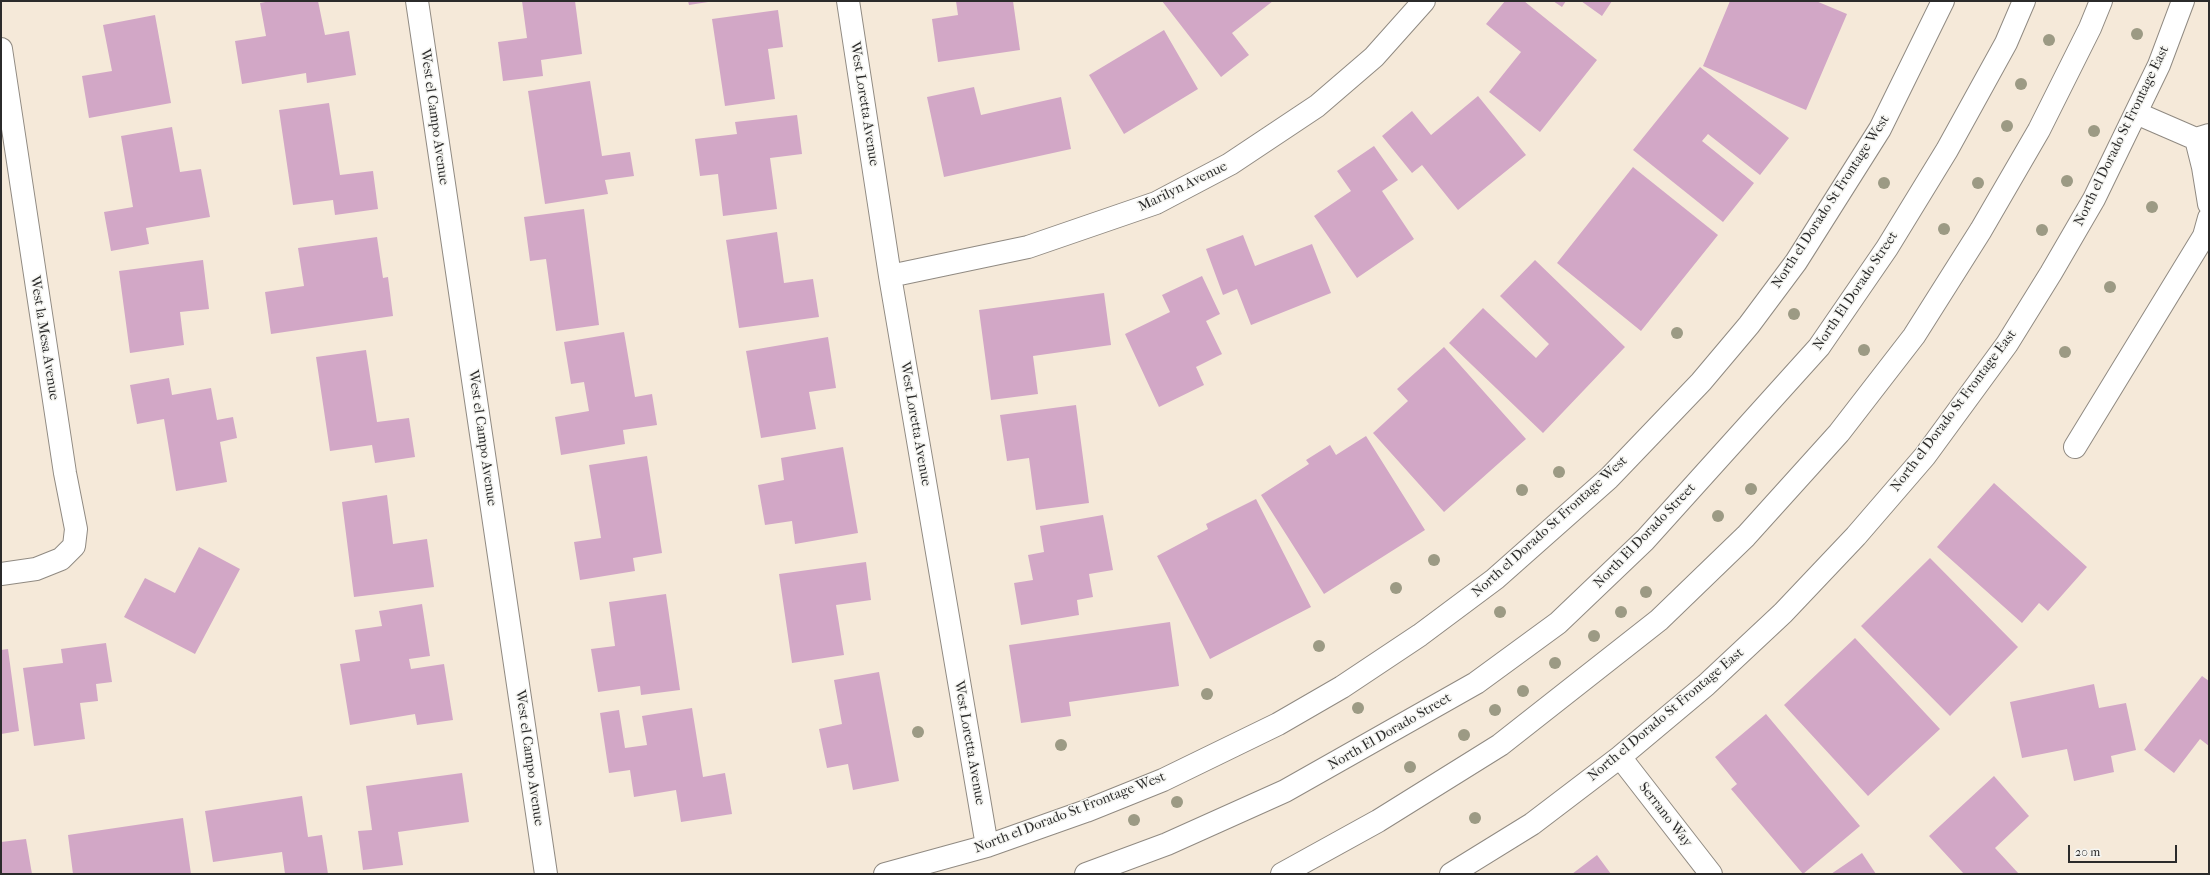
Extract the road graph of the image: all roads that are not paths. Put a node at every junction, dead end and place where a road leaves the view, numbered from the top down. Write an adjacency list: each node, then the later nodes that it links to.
1 (417, 1): 18 (street, West el Campo Avenue)
2 (848, 1): 13 (street, West Loretta Avenue)
3 (1424, 1): 13 (street, Marilyn Avenue)
4 (1943, 1): 17 (street, North el Dorado St Frontage West)
5 (2024, 1): 20 (street, North El Dorado Street)
6 (2101, 1): 21 (street)
7 (2183, 1): 9 (street, North el Dorado St Frontage East)
8 (1, 49): 15 (street, West la Mesa Avenue)
9 (2136, 112): 10 (street); 16 (street, North el Dorado St Frontage East)
10 (2202, 137): 11 (street)
11 (2209, 204)
12 (2209, 218): 14 (street)
13 (890, 276): 17 (street, West Loretta Avenue)
14 (2075, 447)
15 (1, 574)
16 (1620, 756): 22 (street, North el Dorado St Frontage East); 23 (street, Serrano Way)
17 (987, 846): 19 (street, North el Dorado St Frontage West)
18 (546, 874)
19 (885, 874)
20 (1086, 874)
21 (1282, 874)
22 (1451, 874)
23 (1710, 874)

